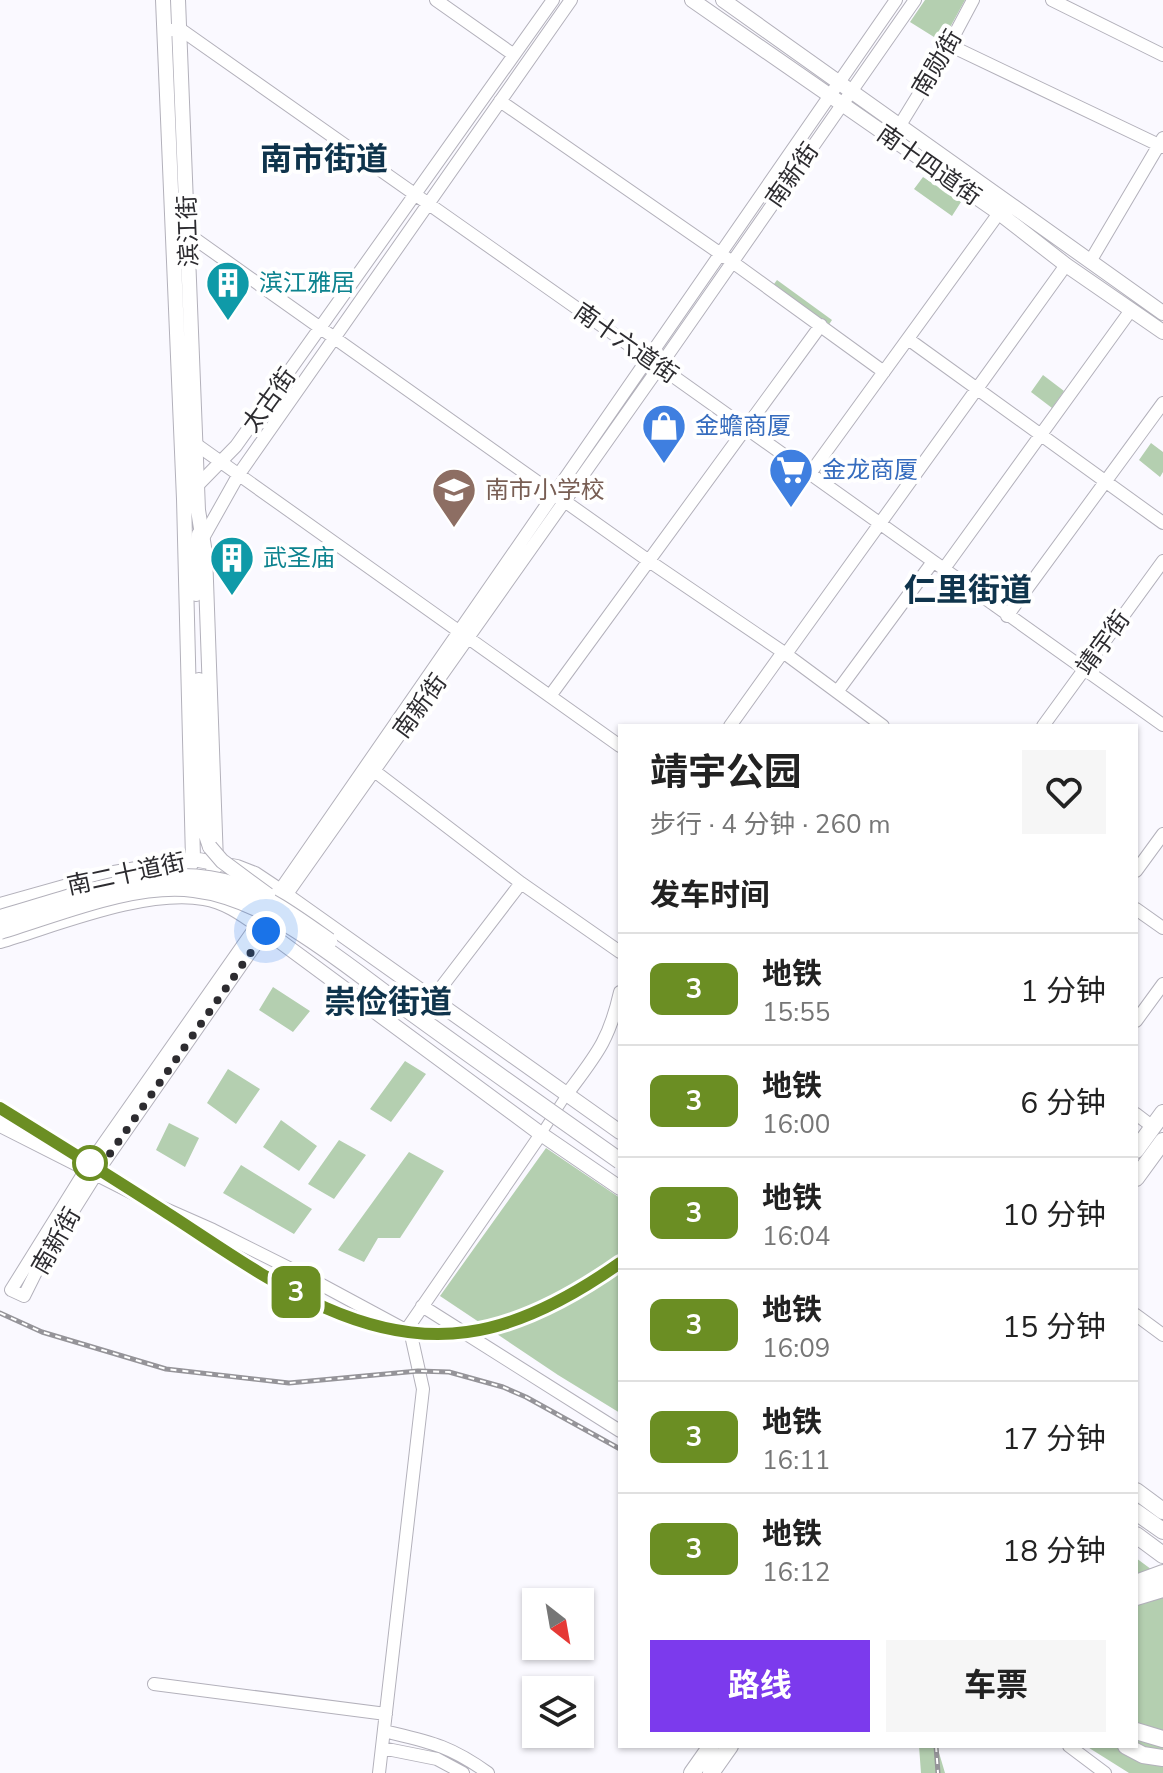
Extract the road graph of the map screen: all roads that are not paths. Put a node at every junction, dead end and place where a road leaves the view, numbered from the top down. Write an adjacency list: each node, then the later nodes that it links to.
1 (163, 0): 13 (main road, 滨江街)
2 (178, 0): 12 (main road, 滨江街)
3 (436, 0): 15 (street)
4 (553, 0): 15 (street, 太古街)
5 (571, 0): 19 (street, 太古街)
6 (692, 0): 18 (main road, 南十四道街)
7 (723, 0): 17 (main road)
8 (896, 0): 17 (street)
9 (915, 0): 17 (street)
10 (973, 0): 14 (street, 南勋街)
11 (1052, 0): 16 (street)
12 (180, 29): 13 (street); 22 (street, 南十六道街); 25 (main road, 滨江街)
13 (164, 31): 26 (main road, 滨江街)
14 (949, 45): 20 (street, 南勋街); 21 (street)
15 (514, 55): 22 (street, 太古街)
16 (1163, 55)
17 (845, 86): 18 (street, 南新街); 20 (main road)
18 (835, 100): 24 (main road, 南十四道街); 27 (street, 南新街)
19 (500, 101): 23 (street, 太古街); 27 (street)
20 (900, 125): 28 (main road)
21 (1162, 143): 28 (street)
22 (414, 196): 23 (street, 南十六道街); 33 (street, 太古街)
23 (427, 204): 35 (street, 太古街); 37 (street, 南十六道街)
24 (999, 213): 29 (main road, 南十四道街); 36 (street)
25 (188, 234): 26 (street); 33 (street); 44 (main road, 滨江街)
26 (172, 235): 42 (main road, 滨江街)
27 (726, 258): 32 (street); 37 (street, 南新街)
28 (1091, 260): 31 (main road)
29 (1066, 265): 30 (main road, 南十四道街); 39 (street)
30 (1131, 310): 34 (main road, 南十四道街); 43 (street)
31 (1163, 313)
32 (821, 325): 38 (street); 41 (street)
33 (320, 330): 35 (street); 45 (street, 太古街)
34 (1163, 332)
35 (332, 338): 46 (street, 太古街); 50 (street)
36 (908, 339): 38 (street); 39 (street)
37 (655, 362): 41 (street, 南十六道街); 50 (street, 南新街); 52 (street, 南新街)
38 (884, 372): 47 (street)
39 (979, 389): 43 (street); 55 (street)
40 (1163, 403): 48 (street)
41 (745, 429): 47 (street, 南十六道街); 57 (street)
42 (181, 433): 44 (street); 51 (main road, 滨江街)
43 (1042, 435): 48 (street); 59 (street)
44 (196, 443): 45 (street); 49 (main road, 滨江街)
45 (221, 461): 46 (street); 49 (street, 太古街)
46 (239, 474): 56 (street, 太古街); 62 (street)
47 (809, 475): 55 (street, 南十六道街)
48 (1105, 480): 54 (street); 61 (street)
49 (197, 486): 51 (street, 太古街); 53 (main road, 滨江街)
50 (554, 492): 52 (street); 62 (street, 南新街)
51 (184, 499): 75 (main road)
52 (566, 500): 57 (street); 63 (street, 南新街)
53 (198, 510): 56 (main road); 60 (street)
54 (1163, 523)
55 (879, 525): 59 (street, 南十六道街); 64 (street)
56 (203, 538): 76 (main road)
57 (649, 561): 64 (street); 67 (street)
58 (1163, 561): 65 (street, 靖宇街)
59 (937, 566): 61 (street, 南十六道街); 66 (street)
60 (196, 595): 85 (main road, bridge)
61 (1007, 616): 65 (street, 南十六道街)
62 (457, 630): 63 (street); 79 (street, 南新街)
63 (469, 638): 67 (street); 73 (street, 南新街)
64 (784, 653): 66 (street); 68 (street)
65 (1084, 670): 70 (street, 靖宇街); 71 (street, 南十六道街)
66 (837, 692): 69 (street)
67 (550, 696): 72 (street)
68 (731, 724)
69 (880, 724)
70 (1044, 724)
71 (1163, 725)
72 (618, 745)
73 (373, 770): 78 (street); 79 (street, 南新街)
74 (1163, 834): 77 (street)
75 (193, 859): 76 (main road, 南二十道街); 80 (main road); 82 (main road, 南二十道街)
76 (216, 862): 79 (main road, 南二十道街); 81 (main road)
77 (1138, 868)
78 (521, 883): 90 (street); 92 (street)
79 (282, 893): 86 (street, 南新街); 92 (main road, 南二十道街)
80 (177, 896): 81 (main road, 南二十道街); 89 (main road, 南二十道街)
81 (204, 898): 86 (main road, 南二十道街)
82 (0, 905)
83 (1138, 910): 87 (street)
84 (0, 918): 85 (highway, bridge)
85 (310, 927): 104 (highway, bridge)
86 (262, 928): 100 (main road, 南二十道街); 106 (street, 南新街)
87 (1163, 928)
88 (0, 931): 105 (highway, bridge)
89 (0, 941)
90 (618, 951)
91 (1163, 984): 94 (street)
92 (433, 998): 95 (main road, 南二十道街)
93 (618, 1000): 95 (street)
94 (1138, 1018)
95 (567, 1094): 100 (street); 101 (main road, 南二十道街)
96 (1138, 1115): 98 (street)
97 (0, 1117): 106 (street)
98 (1158, 1120): 103 (highway)
99 (0, 1126): 106 (street)
100 (543, 1130): 107 (main road); 109 (main road); 110 (street)
101 (618, 1131)
102 (1163, 1141): 108 (highway)
103 (1138, 1147)
104 (618, 1148)
105 (618, 1160)
106 (93, 1168): 106 (street, 南新街); 112 (street)
107 (618, 1175)
108 (1138, 1175)
109 (618, 1186)
110 (422, 1306): 112 (street); 114 (street)
111 (1138, 1316): 113 (street)
112 (410, 1330): 127 (street)
113 (1163, 1335)
114 (618, 1430)
115 (1138, 1492): 116 (highway)
116 (1163, 1511)
117 (1138, 1513): 118 (highway)
118 (1163, 1531)
119 (1138, 1536): 121 (highway)
120 (1138, 1547): 122 (highway)
121 (1163, 1555)
122 (1163, 1564)
123 (1163, 1573): 125 (highway)
124 (1163, 1589): 125 (highway)
125 (1139, 1591)
126 (154, 1684): 127 (street)
127 (386, 1714): 128 (street)
128 (384, 1731): 131 (street); 139 (street)
129 (1138, 1732): 130 (highway)
130 (1163, 1739)
131 (382, 1748): 137 (street); 138 (street)
132 (710, 1748): 140 (highway)
133 (729, 1748): 141 (highway)
134 (1072, 1748): 142 (street)
135 (1130, 1748): 136 (highway)
136 (1163, 1758)
137 (379, 1773)
138 (463, 1773)
139 (488, 1773)
140 (692, 1773)
141 (711, 1773)
142 (1105, 1773)

